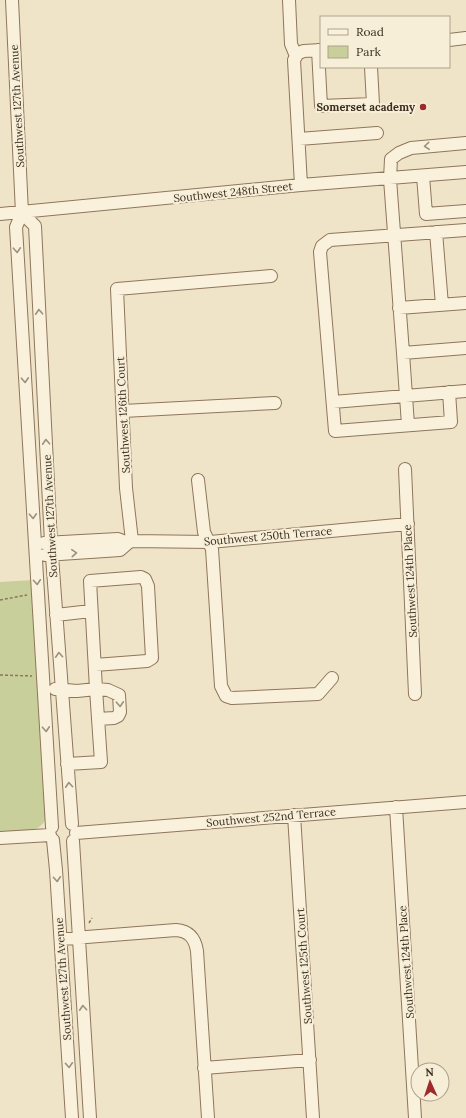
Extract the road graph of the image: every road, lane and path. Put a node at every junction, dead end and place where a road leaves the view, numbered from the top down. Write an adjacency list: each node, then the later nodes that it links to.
1 (12, 0): 16 (street, Southwest 127th Avenue)
2 (289, 0): 6 (street)
3 (466, 38): 4 (street)
4 (450, 40)
5 (319, 50): 6 (street); 7 (street)
6 (296, 56): 9 (street)
7 (371, 68)
8 (378, 133): 9 (street)
9 (299, 139): 14 (street)
10 (466, 143): 13 (street, one-way to 13)
11 (466, 172): 12 (street, Southwest 248th Street)
12 (423, 176): 13 (street, Southwest 248th Street); 15 (street)
13 (390, 179): 14 (street, Southwest 248th Street); 20 (street)
14 (301, 185): 16 (street, Southwest 248th Street)
15 (466, 211)
16 (22, 212): 17 (street, Southwest 248th Street); 39 (street, Southwest 127th Avenue, one-way to 39); 40 (street, Southwest 127th Avenue, one-way to 16)
17 (0, 214)
18 (466, 230): 19 (street)
19 (436, 232): 20 (street); 23 (street)
20 (393, 236): 24 (street); 30 (street)
21 (271, 276): 32 (street, Southwest 126th Court)
22 (466, 303): 23 (street)
23 (442, 305): 24 (street)
24 (399, 308): 26 (street)
25 (466, 348): 26 (street)
26 (403, 353): 29 (street)
27 (466, 391): 28 (street)
28 (449, 392): 29 (street); 33 (street)
29 (406, 396): 30 (street); 33 (street)
30 (333, 402): 33 (street)
31 (275, 403): 32 (street)
32 (123, 411): 37 (street, Southwest 126th Court)
33 (408, 425)
34 (405, 469): 36 (street, Southwest 124th Place)
35 (198, 480): 38 (street)
36 (408, 524): 38 (street, Southwest 250th Terrace); 53 (street, Southwest 124th Place)
37 (130, 542): 38 (street, Southwest 250th Terrace); 40 (street, Southwest 250th Terrace)
38 (210, 542): 49 (street)
39 (35, 544): 40 (street, Southwest 250th Terrace); 41 (street, Southwest 127th Avenue)
40 (51, 549): 41 (street, Southwest 250th Terrace); 45 (street, Southwest 127th Avenue)
41 (35, 556): 52 (street, Southwest 127th Avenue, one-way to 52)
42 (27, 595): 43 (path)
43 (0, 600)
44 (91, 611): 45 (street); 46 (street); 46 (street)
45 (56, 615): 50 (street, Southwest 127th Avenue, one-way to 45)
46 (95, 665): 51 (street)
47 (0, 675): 48 (path)
48 (32, 676)
49 (332, 678)
50 (62, 689): 51 (street); 52 (street); 55 (street, Southwest 127th Avenue)
51 (96, 689): 54 (street); 54 (street, one-way to 54)
52 (44, 690): 60 (street, Southwest 127th Avenue, one-way to 60)
53 (415, 694)
54 (98, 719): 55 (street)
55 (67, 764): 59 (street, Southwest 127th Avenue, one-way to 55)
56 (466, 802): 57 (street, Southwest 252nd Terrace)
57 (396, 807): 58 (street, Southwest 252nd Terrace); 70 (street, Southwest 124th Place)
58 (294, 814): 59 (street, Southwest 252nd Terrace); 64 (street, Southwest 125th Court)
59 (73, 833): 60 (street); 60 (street); 62 (street, Southwest 127th Avenue)
60 (52, 834): 61 (street); 63 (street, Southwest 127th Avenue, one-way to 63)
61 (0, 838)
62 (78, 937): 63 (street); 65 (street); 67 (street, Southwest 127th Avenue, one-way to 62)
63 (61, 938): 66 (street, Southwest 127th Avenue, one-way to 66)
64 (310, 1060): 65 (street); 69 (street, Southwest 125th Court)
65 (204, 1068): 68 (street)
66 (72, 1118)
67 (90, 1118)
68 (208, 1118)
69 (313, 1118)
70 (415, 1118)

